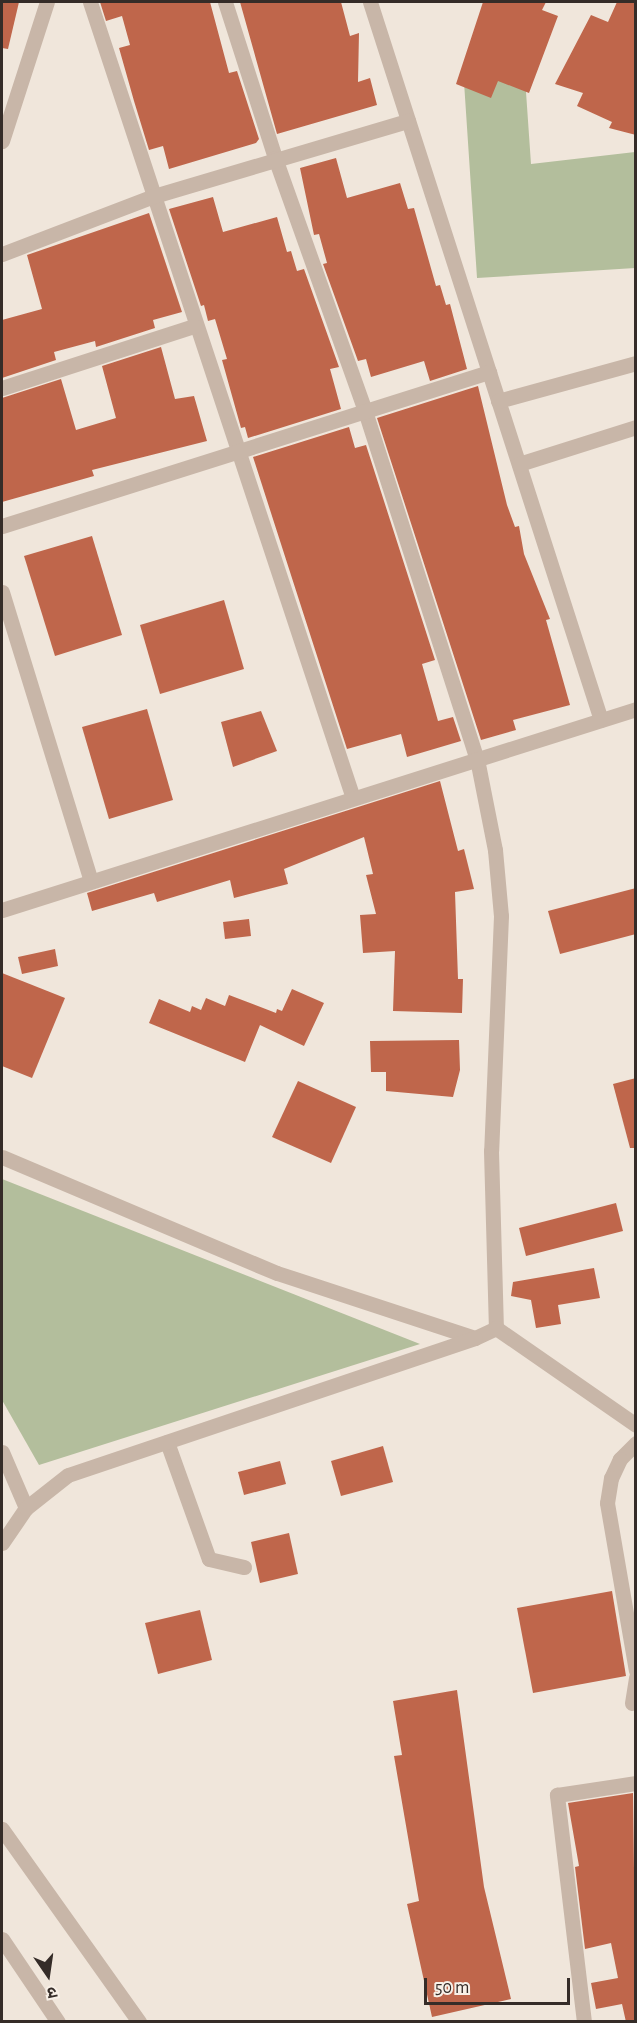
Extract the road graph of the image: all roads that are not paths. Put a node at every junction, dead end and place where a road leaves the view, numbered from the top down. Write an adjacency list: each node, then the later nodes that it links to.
1 (47, 2): 6 (street)
2 (90, 2): 8 (street)
3 (225, 2): 7 (street)
4 (370, 2): 5 (street)
5 (408, 121): 7 (street); 12 (street)
6 (2, 141)
7 (275, 158): 8 (street); 15 (street)
8 (154, 196): 9 (street); 10 (street)
9 (2, 254)
10 (194, 326): 13 (street); 17 (street)
11 (636, 363): 14 (street)
12 (489, 372): 14 (street); 15 (street)
13 (2, 388)
14 (498, 401): 18 (street)
15 (365, 411): 17 (street); 24 (street)
16 (636, 428): 18 (street)
17 (239, 451): 19 (street); 25 (street)
18 (519, 464): 23 (street)
19 (2, 526)
20 (2, 592): 21 (street)
21 (6, 623): 26 (street)
22 (636, 709): 23 (street)
23 (601, 720): 24 (street)
24 (477, 759): 25 (street); 29 (street)
25 (353, 798): 26 (street)
26 (91, 881): 27 (street)
27 (2, 910)
28 (2, 1157): 30 (street)
29 (496, 1328): 30 (street); 31 (street)
30 (475, 1338): 32 (street)
31 (636, 1425)
32 (167, 1442): 35 (street); 37 (street)
33 (636, 1443): 38 (street)
34 (2, 1452): 35 (street)
35 (26, 1508): 36 (street)
36 (2, 1543)
37 (244, 1567)
38 (636, 1671)
39 (636, 1677): 40 (street)
40 (632, 1703)
41 (636, 1783): 46 (street)
42 (2, 1829): 45 (street)
43 (2, 1940): 44 (street)
44 (58, 2022)
45 (139, 2022)
46 (584, 2022)

